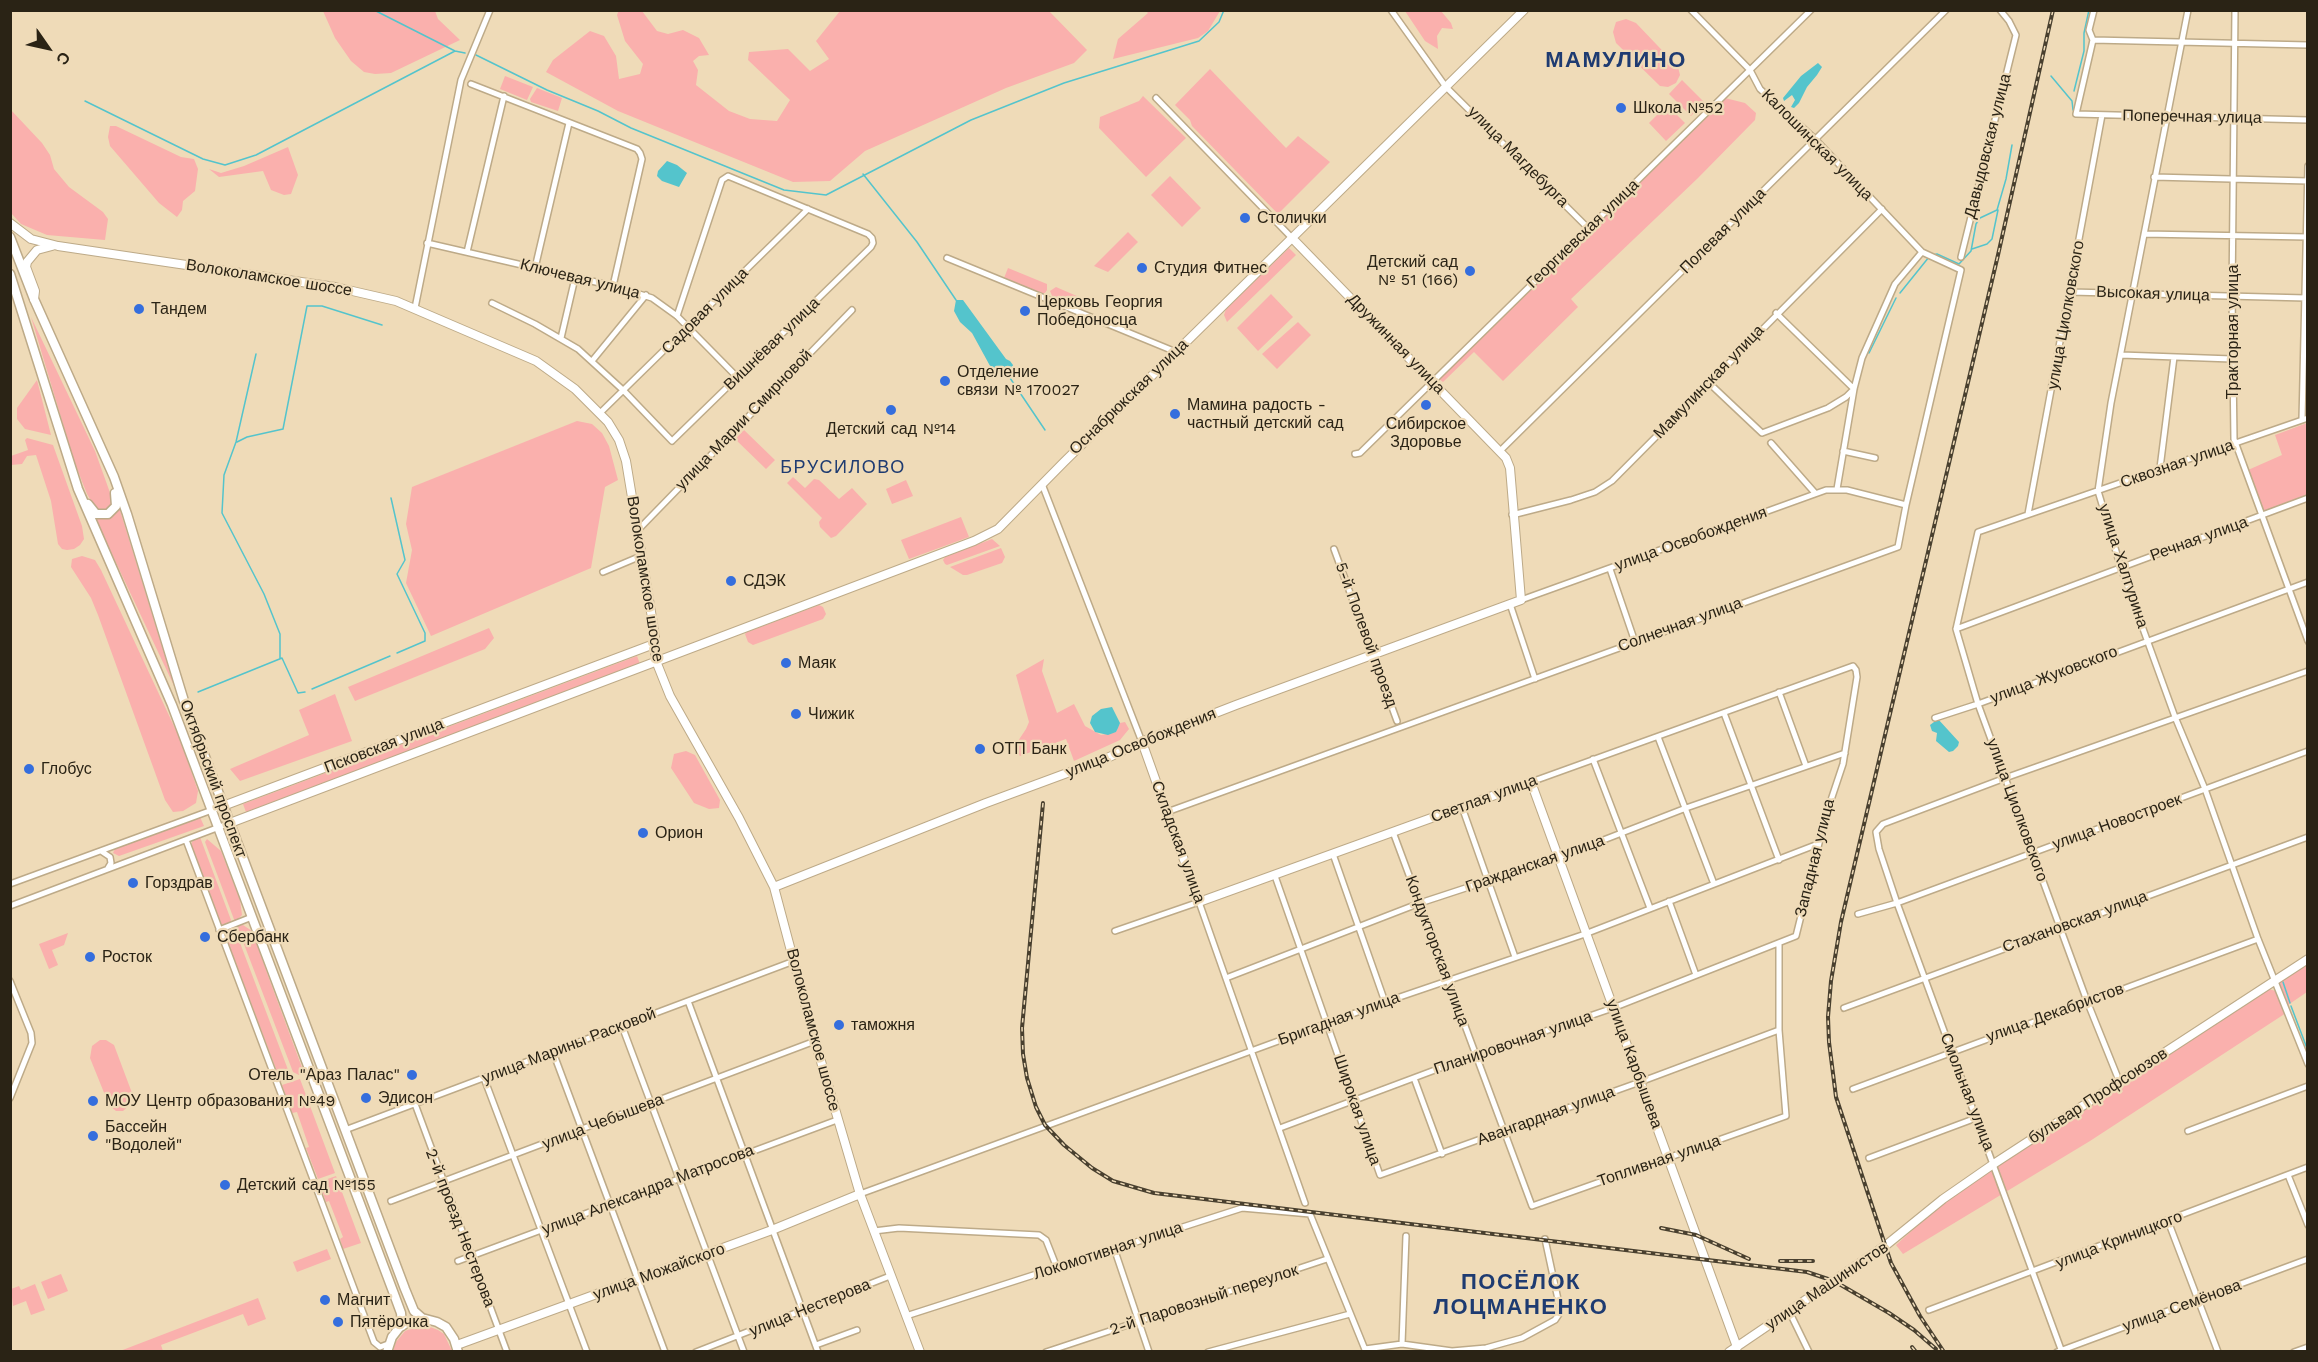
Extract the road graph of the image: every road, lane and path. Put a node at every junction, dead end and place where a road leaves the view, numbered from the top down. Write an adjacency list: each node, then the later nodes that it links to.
1 (490, 10): 39 (street)
2 (1391, 10): 17 (street, улица Магдебурга)
3 (1524, 10): 17 (main road, Оснабрюкская улица)
4 (1691, 10): 15 (street, Калошинская улица)
5 (1811, 10): 15 (street, Георгиевская улица)
6 (1947, 10): 25 (street, Полевая улица)
7 (2000, 10): 43 (street, Давыдовская улица)
8 (2094, 10): 11 (street)
9 (2188, 10): 12 (street, улица Халтурина)
10 (2235, 10): 13 (street, Тракторная улица)
11 (2093, 40): 12 (street); 20 (street, Поперечная улица)
12 (2181, 42): 13 (street); 21 (street, улица Халтурина)
13 (2236, 44): 14 (street); 22 (street, Тракторная улица)
14 (2307, 45)
15 (1750, 70): 25 (street, Калошинская улица); 33 (street, Георгиевская улица)
16 (471, 84): 18 (street)
17 (1446, 87): 33 (street, улица Магдебурга); 38 (main road, Оснабрюкская улица)
18 (504, 96): 24 (street); 41 (street)
19 (1156, 98): 38 (street)
20 (2102, 115): 21 (street, Поперечная улица); 50 (street, улица Циолковского)
21 (2166, 116): 22 (street, Поперечная улица); 27 (street, улица Халтурина)
22 (2233, 118): 23 (street, Поперечная улица); 28 (street, Тракторная улица)
23 (2307, 120)
24 (569, 123): 46 (street); 49 (street)
25 (1815, 140): 31 (street, Калошинская улица); 78 (street, Полевая улица)
26 (2307, 166): 29 (street)
27 (2154, 177): 28 (street); 34 (street, улица Халтурина)
28 (2233, 179): 29 (street); 35 (street, Тракторная улица)
29 (2307, 181): 37 (street)
30 (808, 209): 60 (street); 61 (street, Садовая улица); 69 (street, Вишнёвая улица)
31 (1882, 209): 42 (street, Калошинская улица); 59 (street, Мамулинская улица)
32 (10, 223): 40 (main road, Волоколамское шоссе)
33 (1589, 229): 70 (street, Георгиевская улица)
34 (2144, 234): 35 (street); 51 (street, улица Халтурина)
35 (2234, 236): 37 (street); 53 (street, Тракторная улица)
36 (10, 237): 55 (main road, Октябрьский проспект)
37 (2307, 237): 54 (street)
38 (1292, 238): 63 (main road, Оснабрюкская улица); 70 (main road, Дружинная улица)
39 (427, 243): 41 (street, Ключевая улица); 57 (street)
40 (58, 246): 55 (main road, Волоколамское шоссе); 57 (main road, Волоколамское шоссе)
41 (467, 252): 46 (street, Ключевая улица)
42 (1924, 253): 45 (street, Калошинская улица); 72 (street)
43 (1961, 257)
44 (947, 258): 63 (street)
45 (1934, 259): 90 (street, Солнечная улица)
46 (535, 268): 48 (street, Ключевая улица)
47 (10, 274): 85 (main road, Октябрьский проспект)
48 (575, 278): 49 (street, Ключевая улица); 62 (street)
49 (613, 286): 52 (street, Ключевая улица)
50 (2070, 292): 51 (street, Высокая улица); 91 (street, улица Циолковского)
51 (2134, 293): 53 (street, Высокая улица); 65 (street, улица Халтурина)
52 (646, 295): 60 (street, Ключевая улица); 68 (street)
53 (2232, 296): 54 (street, Высокая улица); 67 (street, Тракторная улица)
54 (2306, 298): 64 (street)
55 (34, 299): 82 (main road, Октябрьский проспект)
56 (492, 303): 62 (street)
57 (415, 308): 74 (main road, Волоколамское шоссе)
58 (852, 310): 94 (street, улица Марии Смирновой)
59 (1776, 313): 71 (street, Мамулинская улица); 72 (street)
60 (677, 316): 61 (street, Ключевая улица)
61 (688, 328): 69 (street, Ключевая улица); 73 (street, Садовая улица)
62 (561, 338): 68 (street)
63 (1176, 352): 84 (main road, Оснабрюкская улица)
64 (2306, 352): 75 (street)
65 (2121, 355): 66 (street); 87 (street, улица Халтурина)
66 (2174, 357): 67 (street); 83 (street)
67 (2232, 359): 77 (street, Тракторная улица)
68 (592, 361): 73 (street)
69 (738, 378): 73 (street, Вишнёвая улица)
70 (1433, 382): 78 (main road, Дружинная улица); 80 (street, Георгиевская улица)
71 (1709, 383): 72 (street); 92 (street, Мамулинская улица)
72 (1854, 389): 79 (street)
73 (624, 391): 74 (street, Садовая улица)
74 (600, 414): 94 (main road, Волоколамское шоссе)
75 (2305, 419): 77 (street, Сквозная улица)
76 (1771, 443): 88 (street)
77 (2236, 444): 83 (street, Сквозная улица); 93 (street, Тракторная улица)
78 (1500, 451): 92 (main road)
79 (1843, 451): 81 (street); 86 (street)
80 (1355, 454)
81 (1875, 458)
82 (107, 462): 85 (main road); 131 (main road, Октябрьский проспект)
83 (2160, 468): 87 (street, Сквозная улица)
84 (1042, 484): 111 (main road, Оснабрюкская улица); 122 (street, Складская улица)
85 (78, 489): 134 (main road, Октябрьский проспект)
86 (1837, 489): 88 (street, улица Освобождения); 90 (street)
87 (2098, 491): 91 (street, Сквозная улица); 98 (street, улица Халтурина)
88 (1815, 493): 99 (street, улица Освобождения)
89 (2307, 498): 93 (street, Речная улица)
90 (1906, 505): 108 (street, Солнечная улица)
91 (2028, 514): 95 (street, Сквозная улица)
92 (1512, 515): 103 (main road)
93 (2261, 516): 98 (street, Речная улица); 102 (street, Тракторная улица)
94 (637, 531): 97 (main road, Волоколамское шоссе)
95 (1978, 532): 105 (street, улица Циолковского)
96 (1334, 549): 110 (street, 5-й Полевой проезд)
97 (641, 556): 100 (street); 109 (main road, Волоколамское шоссе)
98 (2121, 567): 105 (street, Речная улица); 106 (street, улица Халтурина)
99 (1610, 569): 103 (street, улица Освобождения); 108 (street)
100 (603, 572)
101 (2307, 582): 102 (street, улица Жуковского)
102 (2289, 588): 106 (street, улица Жуковского); 107 (street, Тракторная улица)
103 (1521, 600): 104 (main road, улица Освобождения)
104 (1510, 604): 110 (main road, улица Освобождения); 114 (street)
105 (1956, 629): 116 (street, улица Циолковского)
106 (2148, 640): 116 (street, улица Жуковского); 118 (street, улица Халтурина)
107 (2307, 641)
108 (1635, 642): 114 (street, Солнечная улица)
109 (654, 644): 111 (main road, Волоколамское шоссе); 131 (main road, Псковская улица)
110 (1372, 655): 120 (street, 5-й Полевой проезд); 122 (main road, улица Освобождения)
111 (656, 661): 136 (main road, Псковская улица); 156 (main road, Волоколамское шоссе)
112 (1853, 666): 115 (street, Светлая улица); 124 (street, Западная улица)
113 (2307, 671): 118 (street)
114 (1535, 679): 135 (street, Солнечная улица)
115 (1779, 692): 117 (street, Светлая улица); 126 (street)
116 (1978, 704): 119 (street, улица Жуковского); 127 (street, улица Циолковского)
117 (1724, 713): 121 (street, Светлая улица); 129 (street)
118 (2175, 717): 127 (street); 130 (street, улица Халтурина)
119 (1935, 718)
120 (1397, 722)
121 (1658, 737): 125 (street, Светлая улица); 133 (street)
122 (1142, 742): 135 (main road, Складская улица); 156 (main road, улица Освобождения)
123 (2307, 751): 130 (street, улица Новостроек)
124 (1845, 753): 126 (street, Гражданская улица); 142 (street, Западная улица)
125 (1593, 759): 128 (street, Светлая улица); 139 (street)
126 (1806, 766): 129 (street, Гражданская улица)
127 (2005, 778): 145 (street, улица Циолковского); 160 (street, Смольная улица)
128 (1531, 782): 132 (main road, Светлая улица); 147 (main road, улица Карбышева)
129 (1753, 786): 133 (street, Гражданская улица); 148 (street)
130 (2205, 789): 145 (street, улица Новостроек); 150 (street, улица Халтурина)
131 (223, 806): 134 (street, Псковская улица); 136 (main road, Октябрьский проспект)
132 (1462, 807): 138 (main road, Светлая улица); 153 (street)
133 (1686, 808): 139 (street, Гражданская улица); 155 (street)
134 (212, 810): 137 (main road, Октябрьский проспект); 143 (street, Псковская улица)
135 (1167, 812): 158 (main road, Складская улица)
136 (230, 823): 137 (street, Псковская улица); 210 (main road, Октябрьский проспект)
137 (218, 828): 141 (street, Псковская улица); 164 (main road, Октябрьский проспект)
138 (1393, 832): 146 (main road, Светлая улица); 159 (street, Кондукторская улица)
139 (1622, 834): 147 (street, Гражданская улица); 162 (street)
140 (2307, 837): 150 (street, Стахановская улица)
141 (186, 840): 149 (street, Псковская улица); 167 (street)
142 (1818, 844): 148 (street, Бригадная улица); 171 (street, Западная улица)
143 (114, 846): 144 (street, Псковская улица); 149 (street)
144 (100, 851): 151 (street); 154 (street, Псковская улица)
145 (2032, 853): 160 (street, улица Новостроек); 166 (street, улица Циолковского)
146 (1333, 854): 152 (main road, Светлая улица); 165 (street)
147 (1557, 858): 153 (street, Гражданская улица); 169 (main road, улица Карбышева)
148 (1779, 860): 155 (street, Бригадная улица)
149 (123, 863): 151 (street, Псковская улица)
150 (2231, 864): 166 (street, Стахановская улица); 170 (street, улица Халтурина)
151 (105, 870): 161 (street, Псковская улица)
152 (1275, 876): 158 (main road, Светлая улица); 172 (street, Широкая улица)
153 (1488, 880): 159 (street, Гражданская улица); 173 (street)
154 (10, 884)
155 (1714, 884): 157 (street, Бригадная улица)
156 (774, 887): 175 (main road, Волоколамское шоссе)
157 (1669, 901): 162 (street, Бригадная улица); 176 (street)
158 (1199, 902): 168 (street, Светлая улица); 177 (street, Складская улица)
159 (1420, 903): 165 (street, Гражданская улица); 179 (street, Кондукторская улица)
160 (1897, 903): 163 (street, улица Новостроек); 178 (street, Смольная улица)
161 (10, 906)
162 (1650, 908): 169 (street, Бригадная улица)
163 (1858, 914)
164 (252, 917): 167 (street); 257 (main road, Октябрьский проспект)
165 (1358, 928): 172 (street, Гражданская улица); 184 (street)
166 (2061, 928): 178 (street, Стахановская улица); 183 (street, улица Циолковского)
167 (219, 930): 264 (street)
168 (1115, 931)
169 (1585, 934): 173 (street, Бригадная улица); 185 (main road, улица Карбышева)
170 (2258, 939): 181 (street, улица Халтурина); 183 (street, улица Декабристов)
171 (1779, 944): 176 (street, Планировочная улица); 189 (street)
172 (1300, 949): 177 (street, Гражданская улица); 187 (street, Широкая улица)
173 (1515, 957): 179 (street, Бригадная улица)
174 (2307, 959): 181 (main road, бульвар Профсоюзов)
175 (794, 961): 182 (street, улица Марины Расковой); 190 (main road, Волоколамское шоссе)
176 (1696, 975): 185 (street, Планировочная улица)
177 (1226, 978): 191 (street, Складская улица)
178 (1925, 978): 186 (street, Стахановская улица); 193 (street, Смольная улица)
179 (1448, 980): 184 (street, Бригадная улица); 194 (street, Кондукторская улица)
180 (10, 981): 203 (street)
181 (2274, 981): 195 (street, улица Халтурина); 200 (main road, бульвар Профсоюзов)
182 (688, 1001): 188 (street, улица Марины Расковой); 198 (street)
183 (2087, 1001): 193 (street, улица Декабристов); 200 (street, улица Циолковского)
184 (1385, 1002): 187 (street, Бригадная улица)
185 (1613, 1008): 194 (street, Планировочная улица); 199 (main road, улица Карбышева)
186 (1844, 1008)
187 (1327, 1024): 191 (street, Бригадная улица); 204 (street, Широкая улица)
188 (622, 1026): 192 (street, улица Марины Расковой); 205 (street)
189 (1779, 1030): 199 (street, Авангардная улица); 217 (street, Топливная улица)
190 (815, 1041): 198 (street, улица Чебышева); 208 (main road, Волоколамское шоссе)
191 (1253, 1051): 209 (street, Складская улица); 225 (street, Бригадная улица)
192 (553, 1052): 196 (street, улица Марины Расковой); 211 (street)
193 (1951, 1052): 202 (street, улица Декабристов); 207 (street, Смольная улица)
194 (1475, 1055): 197 (street, Планировочная улица); 213 (street, Кондукторская улица)
195 (2307, 1064)
196 (484, 1078): 206 (street, улица Марины Расковой); 216 (street)
197 (1414, 1078): 204 (street, Планировочная улица); 215 (street)
198 (717, 1079): 205 (street, улица Чебышева); 214 (street)
199 (1640, 1082): 213 (street, Авангардная улица); 217 (main road, улица Карбышева)
200 (2120, 1083): 219 (main road, бульвар Профсоюзов)
201 (2307, 1086): 212 (street)
202 (1853, 1089)
203 (10, 1098)
204 (1354, 1100): 209 (street, Планировочная улица); 221 (street, Широкая улица)
205 (651, 1103): 211 (street, улица Чебышева); 223 (street)
206 (414, 1104): 210 (street, улица Марины Расковой); 224 (street, 2-й проезд Нестерова)
207 (1976, 1118): 218 (street); 219 (street, Смольная улица)
208 (837, 1120): 214 (street, улица Александра Матросова); 225 (main road, Волоколамское шоссе)
209 (1280, 1128): 227 (street, Складская улица)
210 (345, 1130): 255 (main road, Октябрьский проспект)
211 (582, 1130): 216 (street, улица Чебышева); 228 (street)
212 (2188, 1131)
213 (1503, 1132): 215 (street, Авангардная улица); 229 (street, Кондукторская улица)
214 (744, 1154): 223 (street, улица Александра Матросова); 233 (street)
215 (1442, 1154): 221 (street, Авангардная улица)
216 (513, 1155): 224 (street, улица Чебышева); 232 (street)
217 (1668, 1158): 229 (street, Топливная улица); 262 (main road, улица Карбышева)
218 (1869, 1158)
219 (1994, 1163): 237 (main road, бульвар Профсоюзов); 245 (street, Смольная улица)
220 (2307, 1167): 222 (street, улица Криницкого)
221 (1380, 1175)
222 (2288, 1175): 230 (street, улица Криницкого); 231 (street)
223 (679, 1178): 228 (street, улица Александра Матросова); 239 (street)
224 (442, 1182): 226 (street, улица Чебышева); 240 (street, 2-й проезд Нестерова)
225 (860, 1194): 233 (main road, улица Можайского); 234 (main road, Волоколамское шоссе)
226 (391, 1201)
227 (1305, 1203)
228 (609, 1205): 232 (street, улица Александра Матросова); 247 (street)
229 (1532, 1206)
230 (2168, 1221): 245 (street, улица Криницкого); 248 (street)
231 (2307, 1225)
232 (541, 1230): 240 (street, улица Александра Матросова); 249 (street)
233 (772, 1230): 239 (main road, улица Можайского); 251 (street)
234 (873, 1231): 244 (street); 246 (main road, Волоколамское шоссе)
235 (1406, 1236): 261 (street)
236 (1545, 1239): 268 (street)
237 (1894, 1239): 252 (main road, улица Машинистов)
238 (1114, 1248): 241 (street, Локомотивная улица); 244 (street, Локомотивная улица); 256 (street)
239 (706, 1254): 247 (main road, улица Можайского); 260 (street)
240 (471, 1256): 243 (street, улица Александра Матросова); 259 (street, 2-й проезд Нестерова)
241 (1327, 1259): 253 (street); 256 (street, 2-й Паровозный переулок)
242 (2307, 1259): 248 (street, улица Семёнова)
243 (458, 1261)
244 (1057, 1268): 254 (street, Локомотивная улица)
245 (2031, 1273): 250 (street, улица Криницкого); 270 (street, Смольная улица)
246 (890, 1276): 251 (street, улица Нестерова); 254 (main road, Волоколамское шоссе)
247 (638, 1279): 249 (main road, улица Можайского); 273 (street)
248 (2198, 1301): 270 (street, улица Семёнова); 282 (street)
249 (569, 1305): 259 (main road, улица Можайского); 272 (street)
250 (1929, 1310)
251 (803, 1311): 260 (street, улица Нестерова); 266 (street)
252 (1789, 1311): 262 (main road, улица Машинистов); 281 (street)
253 (1350, 1314): 267 (street); 279 (street)
254 (906, 1316): 276 (main road, Волоколамское шоссе)
255 (422, 1318): 257 (main road); 265 (main road)
256 (1140, 1321): 277 (street, 2-й Паровозный переулок); 278 (street)
257 (402, 1326): 264 (main road)
258 (857, 1330): 266 (street)
259 (499, 1331): 265 (main road, улица Можайского); 271 (street, 2-й проезд Нестерова)
260 (738, 1336): 274 (street, улица Нестерова); 275 (street)
261 (1402, 1344): 267 (street); 269 (street)
262 (1737, 1347): 280 (main road, улица Машинистов)
263 (2307, 1347): 283 (street)
264 (388, 1348)
265 (457, 1348)
266 (817, 1348)
267 (1366, 1350)
268 (1489, 1350): 269 (street)
269 (1452, 1351)
270 (2060, 1351)
271 (507, 1352)
272 (587, 1352)
273 (665, 1352)
274 (696, 1352)
275 (744, 1352)
276 (920, 1352)
277 (1046, 1352)
278 (1149, 1352)
279 (1208, 1352)
280 (1729, 1352)
281 (1809, 1352)
282 (2218, 1352)
283 (2294, 1352)

